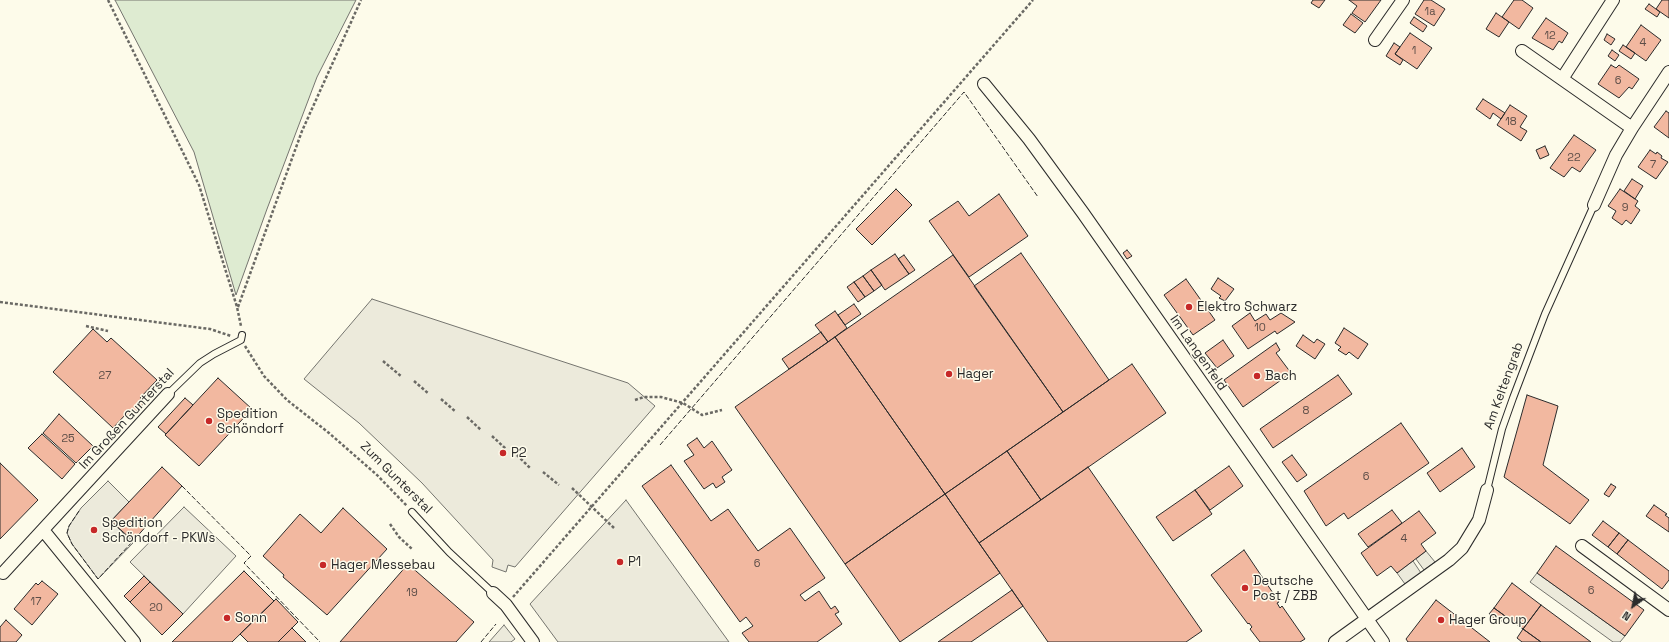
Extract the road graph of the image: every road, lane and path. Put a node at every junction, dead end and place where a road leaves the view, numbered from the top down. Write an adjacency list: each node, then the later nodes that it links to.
1 (108, 0): 14 (path, Zum Gunterstal)
2 (361, 0): 14 (path)
3 (1033, 0): 25 (path)
4 (1403, 0): 6 (street)
5 (1613, 0): 9 (street)
6 (1375, 40)
7 (1522, 51): 9 (street)
8 (1669, 72): 11 (street, Am Keltengrab)
9 (1562, 79): 11 (street)
10 (984, 84): 49 (street, Im Langenfeld)
11 (1632, 128): 12 (street, Am Keltengrab)
12 (1594, 205): 37 (lane, Am Keltengrab)
13 (0, 302): 17 (path)
14 (237, 308): 17 (path, Zum Gunterstal)
15 (86, 326): 16 (path)
16 (108, 331)
17 (242, 338): 21 (lane, Im Großen Gunterstal); 39 (path, Zum Gunterstal)
18 (383, 361): 19 (path)
19 (402, 377)
20 (414, 381): 22 (path)
21 (168, 394): 42 (street, Im Großen Gunterstal)
22 (429, 394)
23 (441, 399): 27 (path)
24 (635, 400): 25 (path)
25 (683, 403): 26 (path); 38 (path)
26 (722, 410)
27 (456, 412)
28 (467, 418): 29 (path)
29 (481, 430)
30 (492, 436): 31 (path)
31 (506, 449)
32 (517, 455): 33 (path)
33 (531, 469)
34 (544, 472): 35 (path)
35 (558, 485)
36 (572, 488): 38 (path)
37 (1486, 490): 49 (street, Am Keltengrab)
38 (593, 507): 41 (path); 47 (path)
39 (412, 512): 46 (lane, Zum Gunterstal)
40 (390, 524): 44 (path)
41 (614, 528)
42 (42, 530): 45 (street, Im Großen Gunterstal); 50 (street)
43 (1582, 546): 48 (street)
44 (412, 549)
45 (2, 573)
46 (493, 593): 47 (street, Zum Gunterstal)
47 (506, 605): 51 (street, Zum Gunterstal)
48 (1668, 607)
49 (1367, 620): 52 (street, Am Keltengrab); 53 (street, Im Langenfeld)
50 (134, 642)
51 (533, 642)
52 (1335, 642)
53 (1383, 642)

